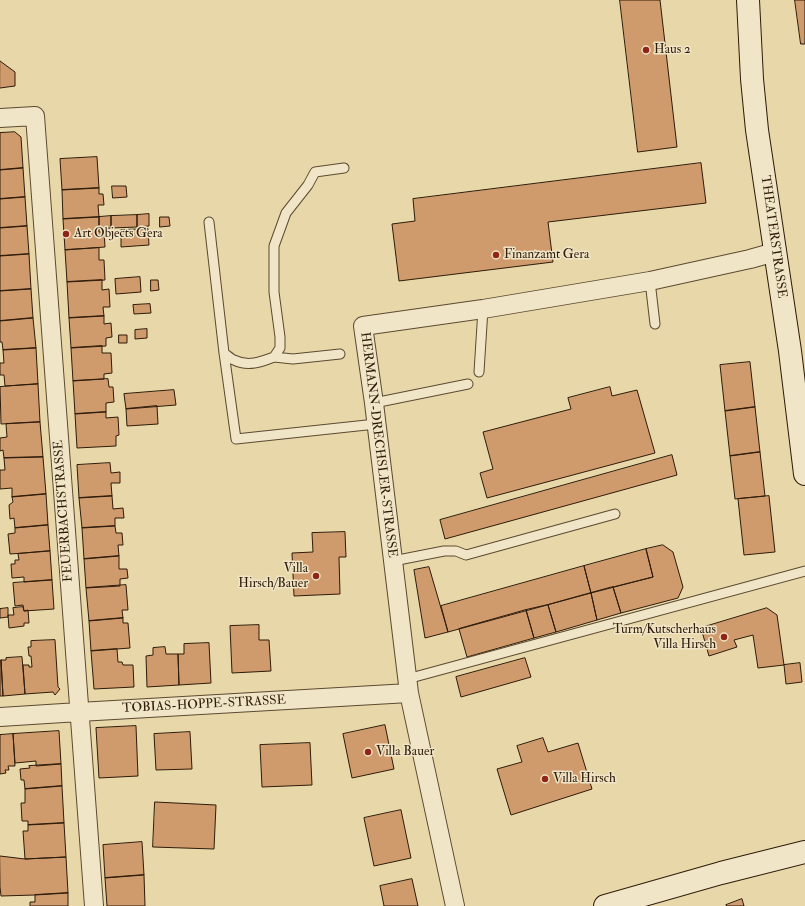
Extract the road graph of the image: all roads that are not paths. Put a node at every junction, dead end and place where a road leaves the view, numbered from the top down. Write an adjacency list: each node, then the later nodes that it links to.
1 (748, 0): 5 (main road, THEATERSTRASSE)
2 (0, 118): 21 (street, FEUERBACHSTRASSE)
3 (344, 168): 11 (lane)
4 (209, 222): 9 (lane)
5 (775, 252): 6 (street, HERMANN-DRECHSLER-STRASSE); 16 (main road, THEATERSTRASSE)
6 (650, 281): 7 (street, HERMANN-DRECHSLER-STRASSE); 8 (lane)
7 (483, 309): 12 (lane); 14 (street, HERMANN-DRECHSLER-STRASSE)
8 (655, 324)
9 (224, 353): 11 (lane); 15 (lane)
10 (340, 354): 11 (lane)
11 (274, 357)
12 (479, 372)
13 (468, 384): 14 (lane)
14 (374, 403): 15 (street, HERMANN-DRECHSLER-STRASSE)
15 (376, 424): 18 (street, HERMANN-DRECHSLER-STRASSE)
16 (805, 474)
17 (615, 514): 18 (lane)
18 (393, 561): 20 (street, HERMANN-DRECHSLER-STRASSE)
19 (805, 571): 20 (lane)
20 (408, 686): 21 (street, TOBIAS-HOPPE-STRASSE); 25 (street, HERMANN-DRECHSLER-STRASSE)
21 (79, 712): 22 (street, TOBIAS-HOPPE-STRASSE); 24 (street, FEUERBACHSTRASSE)
22 (0, 718)
23 (805, 852): 26 (main road)
24 (94, 906)
25 (456, 906)
26 (605, 906)

